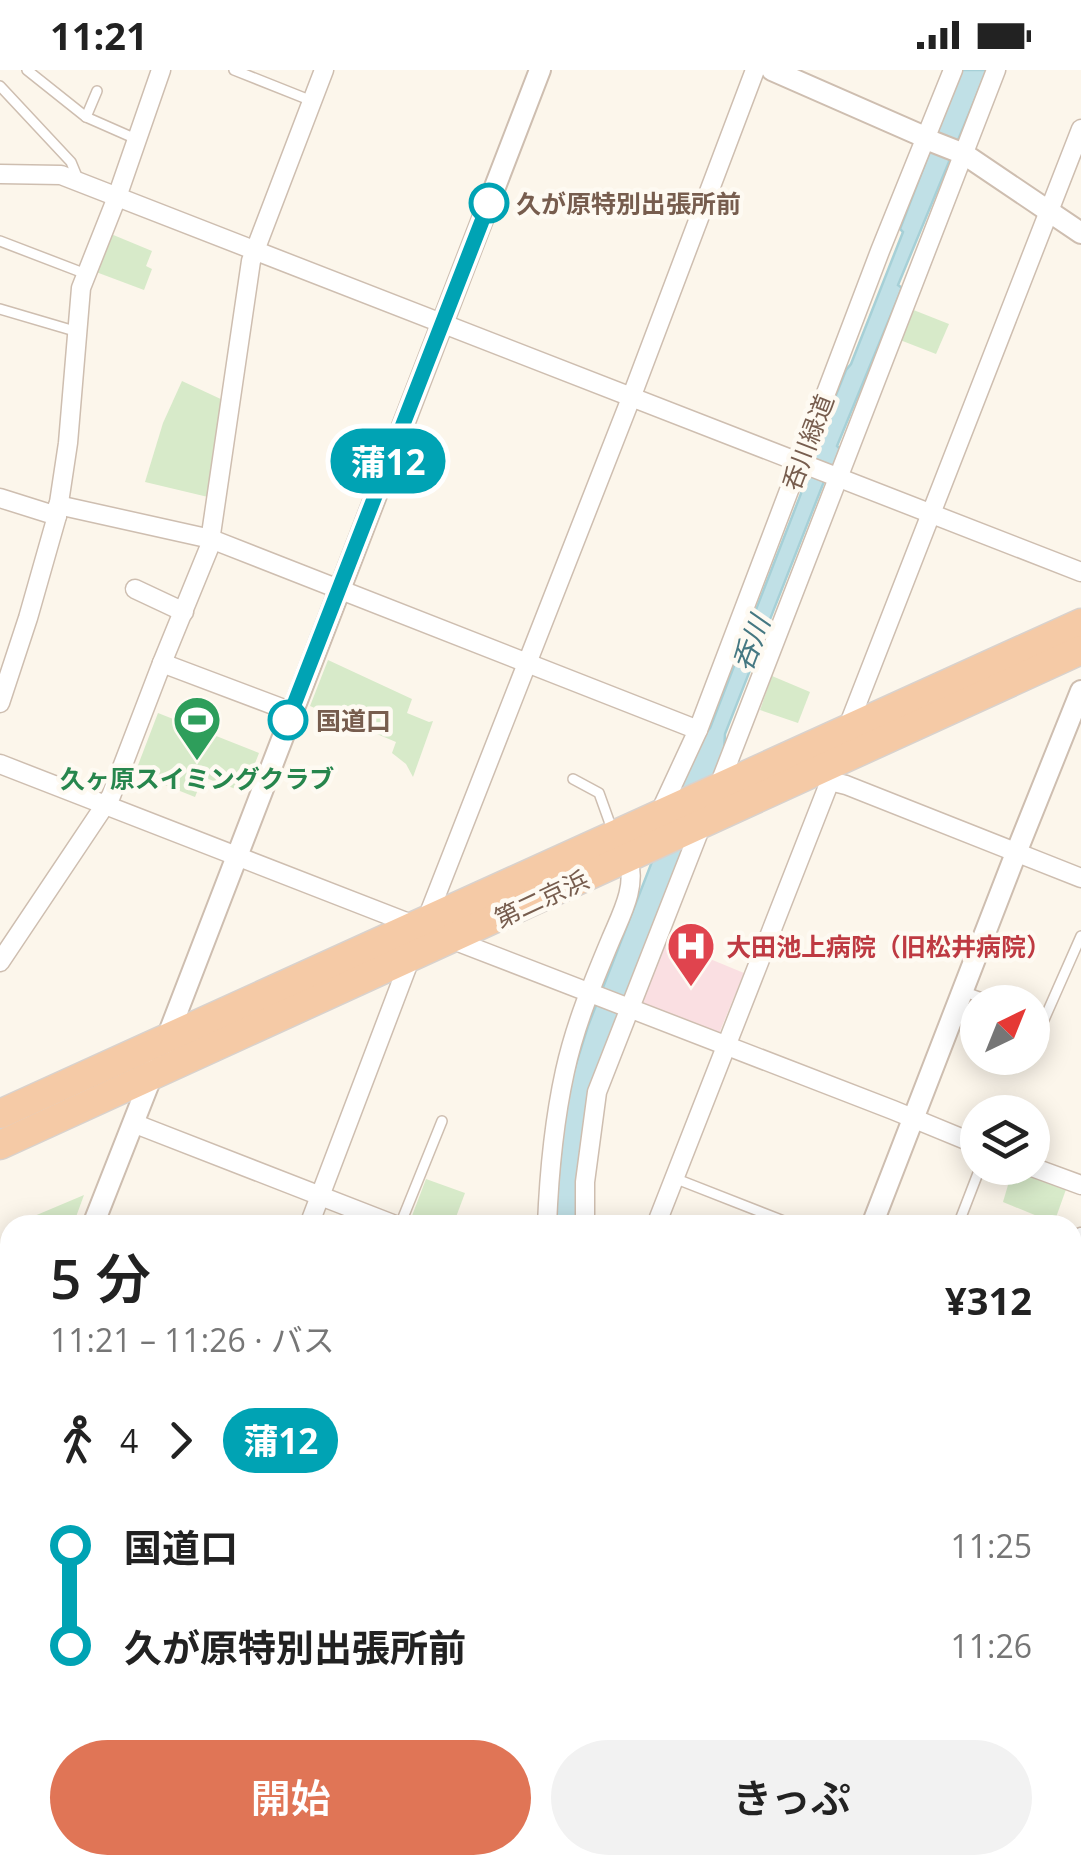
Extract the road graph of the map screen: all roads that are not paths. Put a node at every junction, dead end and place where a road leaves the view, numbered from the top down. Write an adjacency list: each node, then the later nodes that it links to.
1 (27, 70): 13 (lane)
2 (162, 70): 15 (street)
3 (234, 70): 12 (lane)
4 (324, 70): 12 (street)
5 (540, 70): 27 (street)
6 (756, 70): 29 (street)
7 (772, 70): 16 (street)
8 (953, 70): 16 (street, 呑川緑道)
9 (996, 70): 17 (street)
10 (0, 86): 19 (lane)
11 (97, 91): 13 (lane)
12 (312, 102): 24 (street)
13 (86, 117): 15 (lane)
14 (1081, 129): 21 (street)
15 (136, 139): 20 (street)
16 (929, 140): 17 (street); 30 (street, 呑川緑道)
17 (961, 153): 21 (street); 31 (street)
18 (0, 174): 19 (street)
19 (80, 182): 20 (street)
20 (116, 197): 24 (street); 25 (street)
21 (1049, 211): 22 (street); 34 (street)
22 (1081, 233)
23 (0, 241): 25 (lane)
24 (254, 251): 27 (street); 35 (street)
25 (86, 274): 28 (street)
26 (0, 309): 28 (lane)
27 (442, 324): 29 (street); 37 (street)
28 (78, 332): 33 (street)
29 (631, 398): 30 (street); 42 (street)
30 (803, 463): 31 (street); 49 (street, 呑川緑道)
31 (836, 476): 34 (street); 53 (street)
32 (0, 498): 33 (street)
33 (57, 511): 35 (street); 45 (street)
34 (932, 514): 36 (street); 47 (street)
35 (210, 539): 37 (street); 39 (street)
36 (1081, 572)
37 (339, 588): 42 (street); 46 (street)
38 (136, 590): 39 (street)
39 (184, 612): 43 (street)
40 (1081, 623): 47 (highway, 第二京浜)
41 (1081, 650): 51 (highway, 第二京浜)
42 (527, 662): 49 (street); 61 (street)
43 (162, 663): 46 (street); 54 (street)
44 (1081, 692): 48 (street)
45 (0, 703)
46 (292, 712): 59 (street)
47 (848, 729): 53 (highway, 第二京浜)
48 (1074, 729): 58 (street)
49 (698, 730): 55 (street, 呑川緑道)
50 (0, 764): 54 (street)
51 (827, 775): 56 (highway, 第二京浜); 58 (street); 72 (street)
52 (573, 778): 57 (lane)
53 (714, 790): 55 (highway, 第二京浜)
54 (106, 804): 59 (street); 65 (street)
55 (665, 811): 57 (highway, 第二京浜)
56 (699, 826): 57 (highway, 第二京浜); 69 (street)
57 (621, 846): 61 (highway, 第二京浜); 63 (highway, 第二京浜); 67 (street)
58 (1016, 853): 60 (street); 66 (street)
59 (236, 856): 61 (street); 71 (street)
60 (1081, 878)
61 (421, 924): 63 (street); 64 (street); 71 (highway, 第二京浜)
62 (1081, 936): 70 (lane)
63 (451, 938): 64 (highway, 第二京浜); 67 (street)
64 (410, 958): 73 (highway, 第二京浜); 84 (street)
65 (0, 962)
66 (964, 985)
67 (593, 994): 69 (street); 90 (street)
68 (960, 996): 75 (street)
69 (628, 1006): 72 (street); 91 (street)
70 (1050, 1006)
71 (167, 1038): 73 (street); 74 (highway, 第二京浜)
72 (725, 1046): 75 (street); 81 (street)
73 (151, 1076): 77 (street); 79 (highway, 第二京浜)
74 (0, 1114)
75 (913, 1119): 78 (street); 93 (street)
76 (442, 1121): 89 (lane)
77 (133, 1123): 84 (street); 86 (street)
78 (960, 1138)
79 (0, 1145)
80 (1050, 1173): 83 (street)
81 (674, 1178): 85 (lane); 92 (street)
82 (973, 1185): 94 (lane)
83 (1081, 1185)
84 (321, 1196): 87 (street); 88 (street)
85 (766, 1214)
86 (96, 1215)
87 (314, 1215)
88 (371, 1215)
89 (402, 1215)
90 (548, 1215)
91 (585, 1215)
92 (660, 1215)
93 (876, 1215)
94 (962, 1215)

